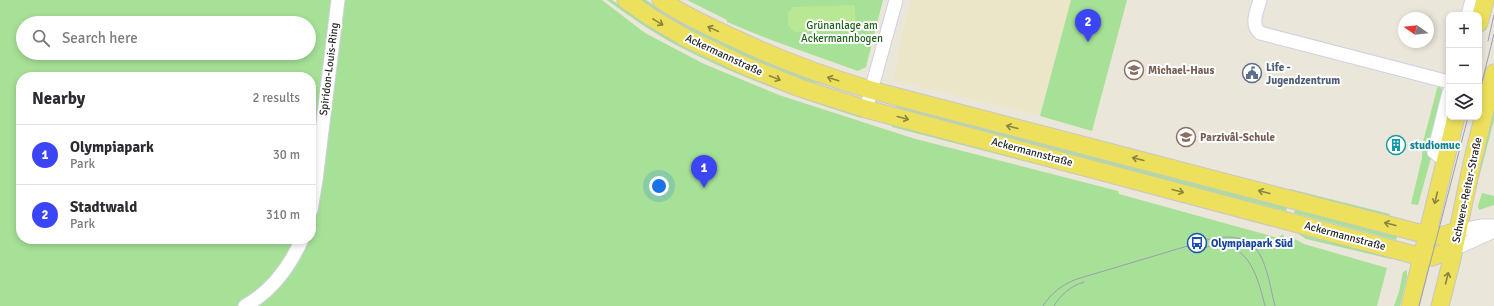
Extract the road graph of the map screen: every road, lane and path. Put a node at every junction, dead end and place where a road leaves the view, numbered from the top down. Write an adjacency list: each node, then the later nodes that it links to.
1 (338, 0): 17 (street, Spiridon-Louis-Ring)
2 (626, 0): 14 (main road, Ackermannstraße, one-way to 14)
3 (661, 0): 12 (main road, Ackermannstraße, one-way to 3)
4 (896, 0): 12 (street)
5 (1260, 0): 11 (street)
6 (1472, 0): 8 (street)
7 (1485, 0): 9 (main road)
8 (1469, 12)
9 (1482, 12)
10 (1494, 73): 19 (main road, Schwere-Reiter-Straße)
11 (1446, 81)
12 (871, 90): 14 (street); 21 (main road, Ackermannstraße, one-way to 12)
13 (1446, 104): 16 (street)
14 (866, 109): 24 (main road, Ackermannstraße, one-way to 24)
15 (1455, 120): 16 (main road)
16 (1445, 161): 21 (main road, one-way to 21)
17 (316, 180)
18 (1494, 226): 19 (street)
19 (1457, 231): 21 (main road, Ackermannstraße); 23 (main road, Schwere-Reiter-Straße)
20 (1494, 231): 23 (street)
21 (1427, 235): 24 (main road)
22 (299, 244): 25 (street)
23 (1454, 249): 24 (main road, Ackermannstraße); 27 (main road, Schwere-Reiter-Straße, one-way to 23)
24 (1422, 257): 26 (main road)
25 (245, 306)
26 (1410, 306)
27 (1440, 306)

